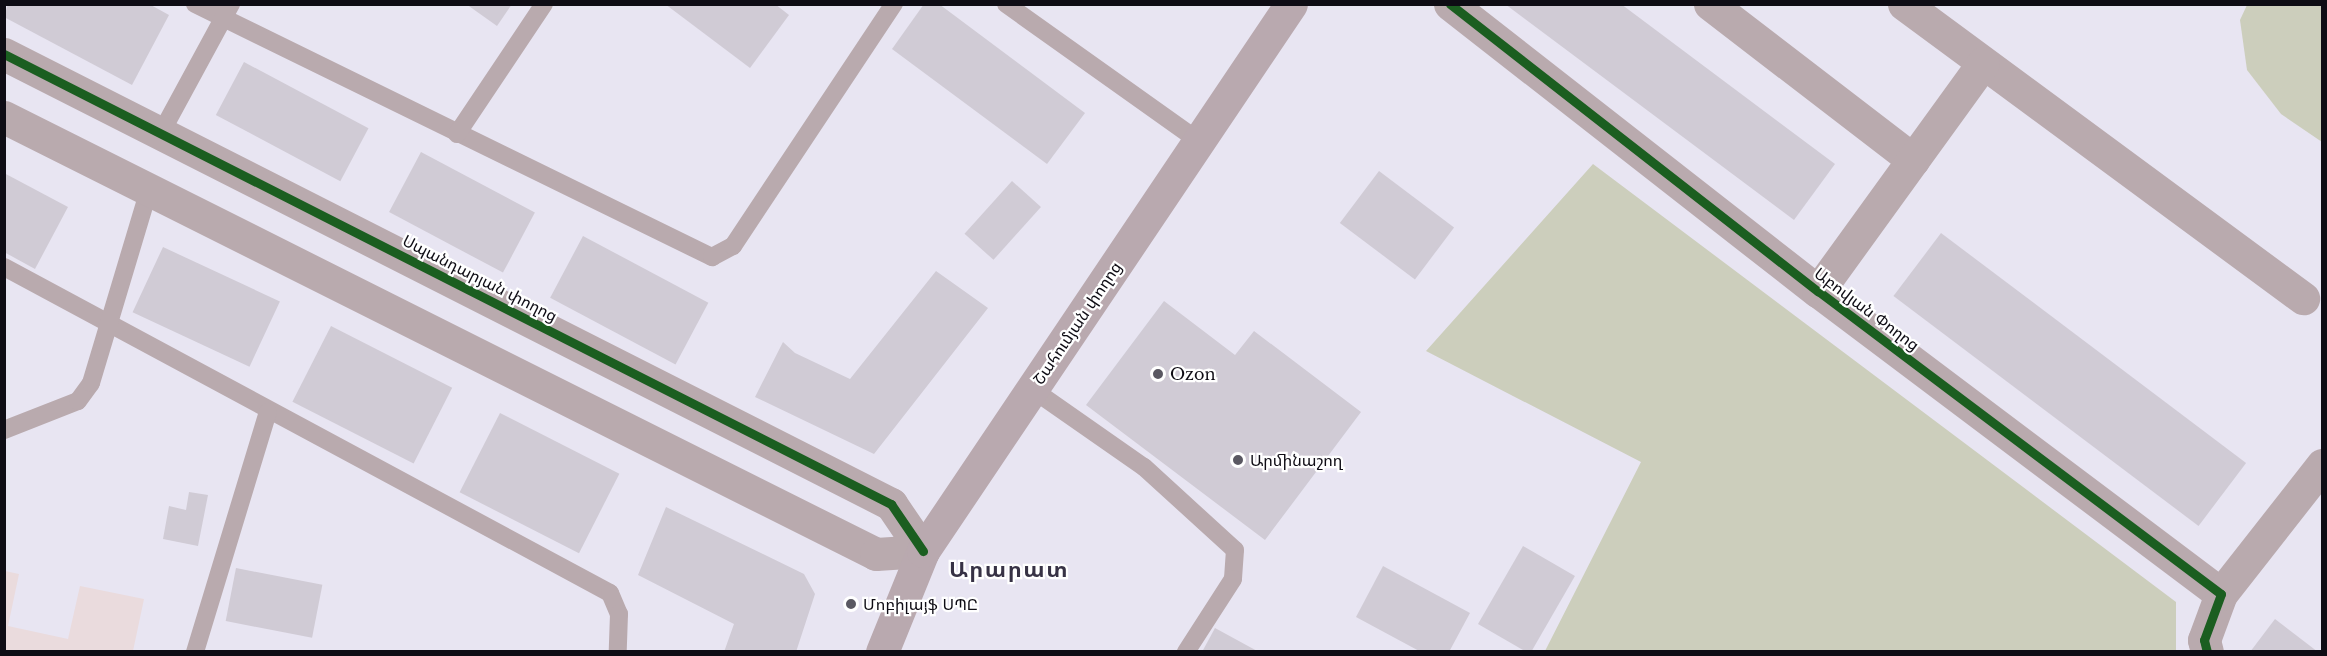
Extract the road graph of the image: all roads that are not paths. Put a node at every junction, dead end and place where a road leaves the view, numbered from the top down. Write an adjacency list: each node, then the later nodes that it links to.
1 (195, 4): 9 (lane)
2 (544, 4): 14 (lane)
3 (894, 4): 14 (lane)
4 (1006, 4): 15 (lane)
5 (1291, 4): 15 (main road, Շահումյան փողոց)
6 (1450, 4): 19 (street, Աբովյան Փողոց)
7 (1710, 4): 16 (street)
8 (1904, 4): 11 (street)
9 (226, 11): 13 (lane); 14 (lane)
10 (4, 54): 13 (street, Սպանդարյան փողոց)
11 (1983, 63): 16 (street); 20 (street)
12 (4, 117): 17 (street)
13 (161, 133): 26 (street, Սպանդարյան փողոց)
14 (457, 134)
15 (1199, 141): 22 (main road, Շահումյան փողոց)
16 (1913, 160): 19 (street)
17 (149, 190): 21 (lane); 26 (street)
18 (4, 267): 21 (lane)
19 (1818, 291): 27 (street, Աբովյան Փողոց)
20 (2303, 298)
21 (107, 320): 23 (lane); 24 (lane)
22 (1032, 388): 26 (main road, Շահումյան փողոց); 31 (lane)
23 (268, 412): 28 (lane); 29 (lane)
24 (4, 430)
25 (2322, 465): 27 (street)
26 (922, 551): 30 (main road, Շահումյան փողոց)
27 (2221, 594): 32 (street)
28 (195, 651)
29 (618, 651)
30 (882, 651)
31 (1186, 651)
32 (2207, 651)

